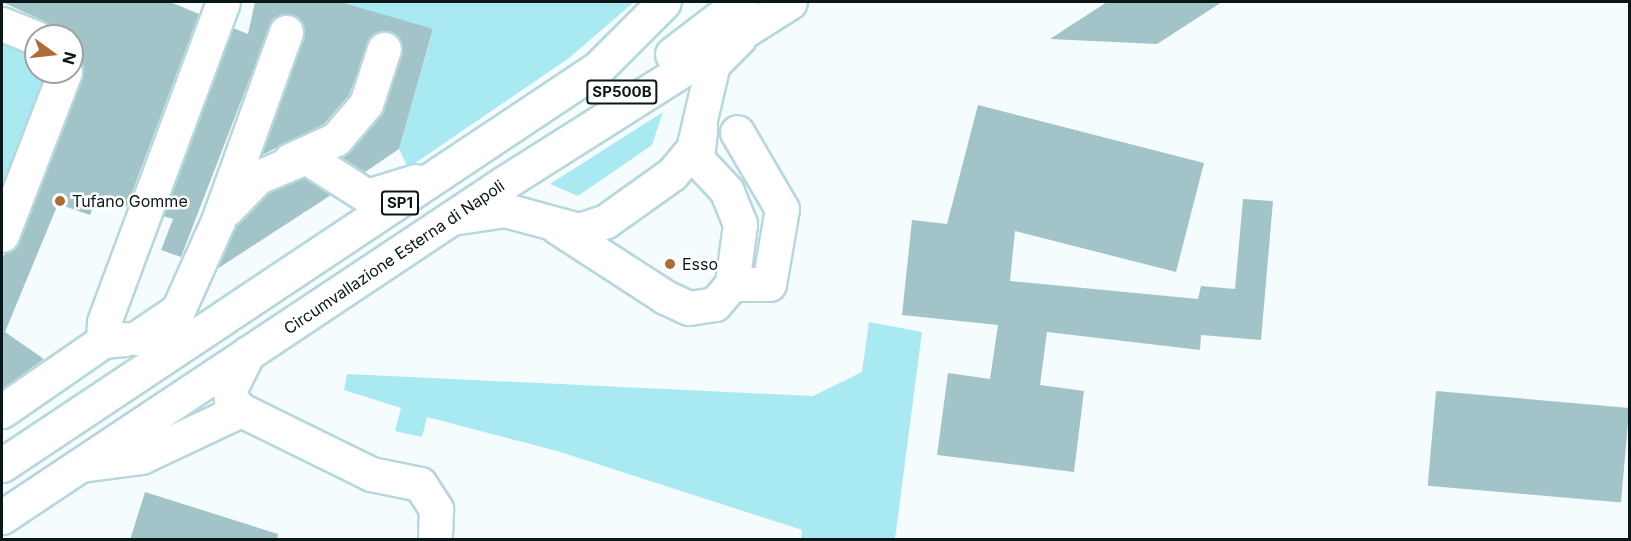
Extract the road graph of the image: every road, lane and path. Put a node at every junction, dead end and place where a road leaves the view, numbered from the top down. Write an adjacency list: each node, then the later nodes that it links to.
1 (223, 2): 25 (main road)
2 (664, 2): 10 (main road, SP1)
3 (682, 2): 10 (main road, SP500B)
4 (790, 2): 5 (main road, Circumvallazione Esterna di Napoli / SP1)
5 (744, 15): 12 (main road); 17 (main road, Circumvallazione Esterna di Napoli / SP1)
6 (2, 24): 8 (main road)
7 (286, 32): 18 (main road)
8 (24, 33)
9 (384, 49): 15 (main road)
10 (598, 68): 14 (main road, SP1)
11 (60, 84): 20 (main road)
12 (701, 116): 19 (main road); 22 (main road)
13 (737, 132): 22 (main road)
14 (482, 148): 16 (main road); 21 (main road, SP1)
15 (290, 160): 16 (main road); 18 (main road)
16 (355, 191): 21 (main road)
17 (452, 218): 19 (main road); 26 (main road, Circumvallazione Esterna di Napoli / SP1)
18 (218, 220): 24 (main road)
19 (547, 223): 22 (main road)
20 (2, 235)
21 (325, 252): 23 (main road, SP1)
22 (732, 284)
23 (199, 334): 24 (main road); 29 (main road, SP1)
24 (137, 339): 25 (main road)
25 (103, 341): 28 (main road)
26 (248, 353): 27 (main road); 30 (main road, Circumvallazione Esterna di Napoli / SP1)
27 (241, 410): 30 (main road); 32 (main road)
28 (2, 411)
29 (2, 465)
30 (81, 465): 31 (main road, Circumvallazione Esterna di Napoli / SP1)
31 (2, 517)
32 (435, 540)

